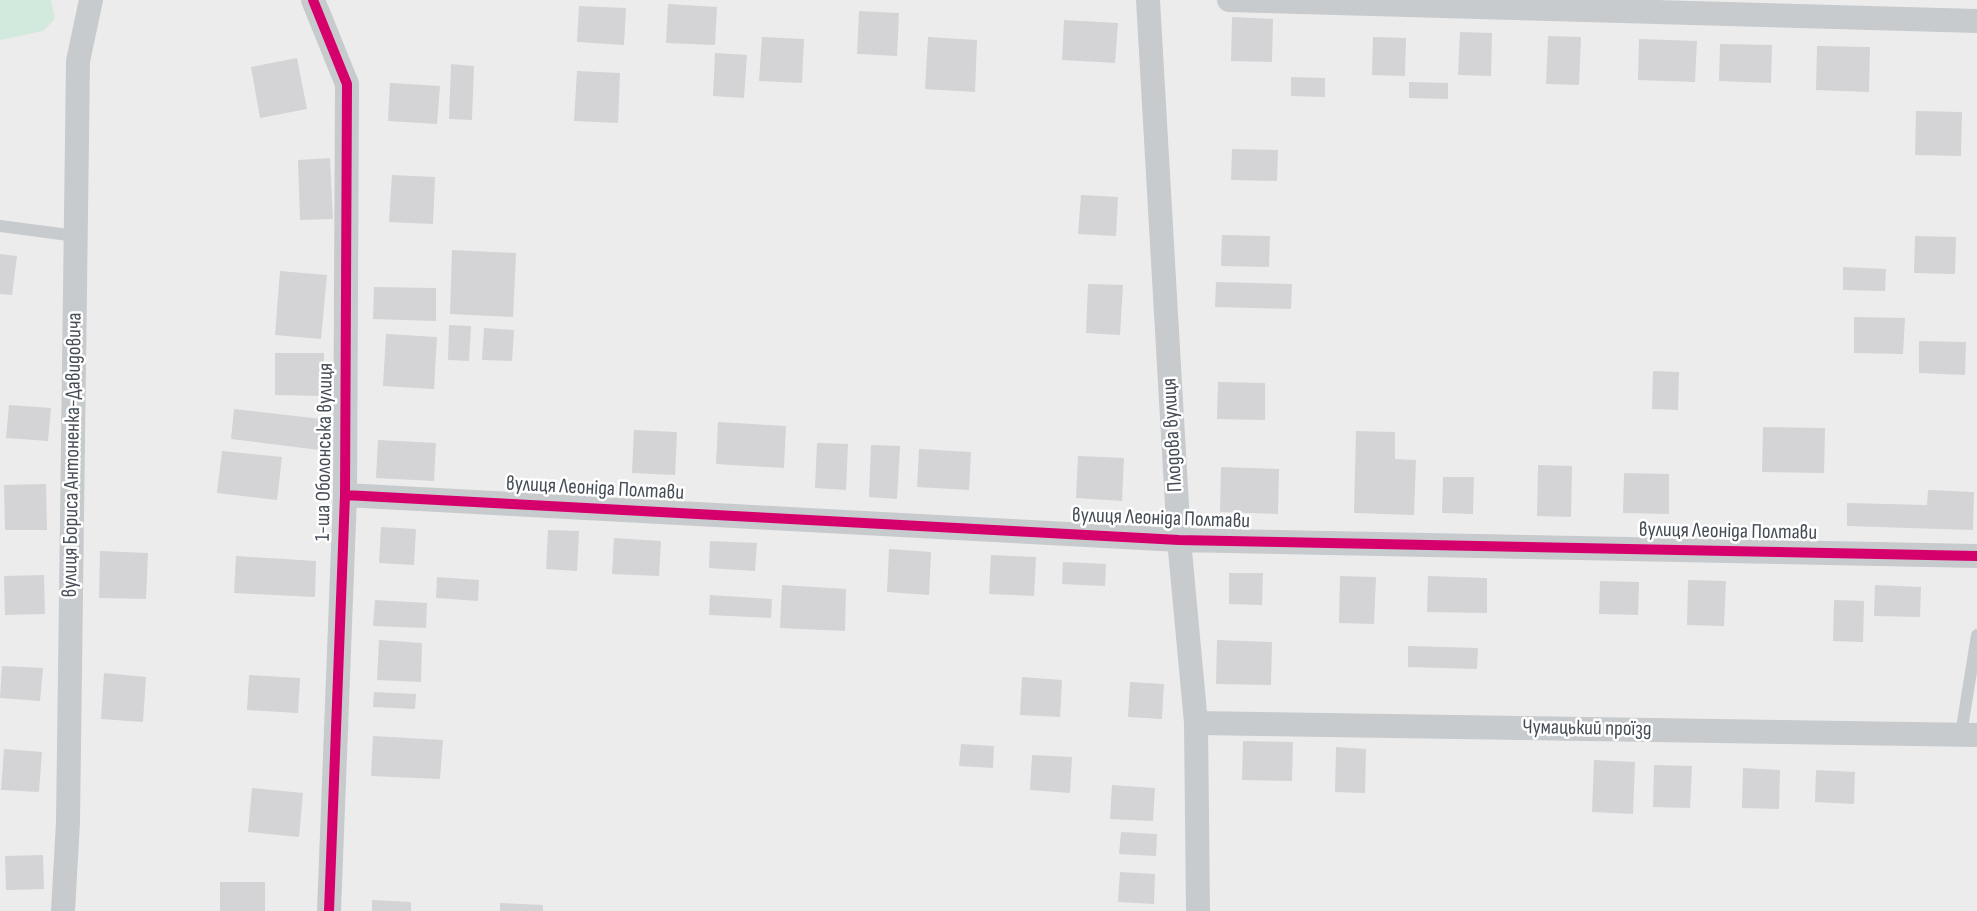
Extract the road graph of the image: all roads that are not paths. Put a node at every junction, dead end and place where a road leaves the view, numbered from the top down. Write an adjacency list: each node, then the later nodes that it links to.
1 (91, 0): 7 (street, вулиця Бориса Антоненка-Давидовича)
2 (313, 0): 8 (street, 1-ша Оболонська вулиця)
3 (1148, 0): 9 (street, Плодова вулиця)
4 (1229, 0): 5 (street)
5 (1977, 21)
6 (0, 226): 7 (lane)
7 (76, 236): 14 (street, вулиця Бориса Антоненка-Давидовича)
8 (345, 495): 9 (street, вулиця Леоніда Полтави); 15 (street, 1-ша Оболонська вулиця)
9 (1179, 540): 10 (street, вулиця Леоніда Полтави); 12 (street, Плодова вулиця)
10 (1977, 556)
11 (1977, 635): 13 (lane)
12 (1196, 723): 13 (street, Чумацький проїзд); 16 (street, Плодова вулиця)
13 (1969, 734)
14 (63, 911)
15 (328, 911)
16 (1198, 911)

